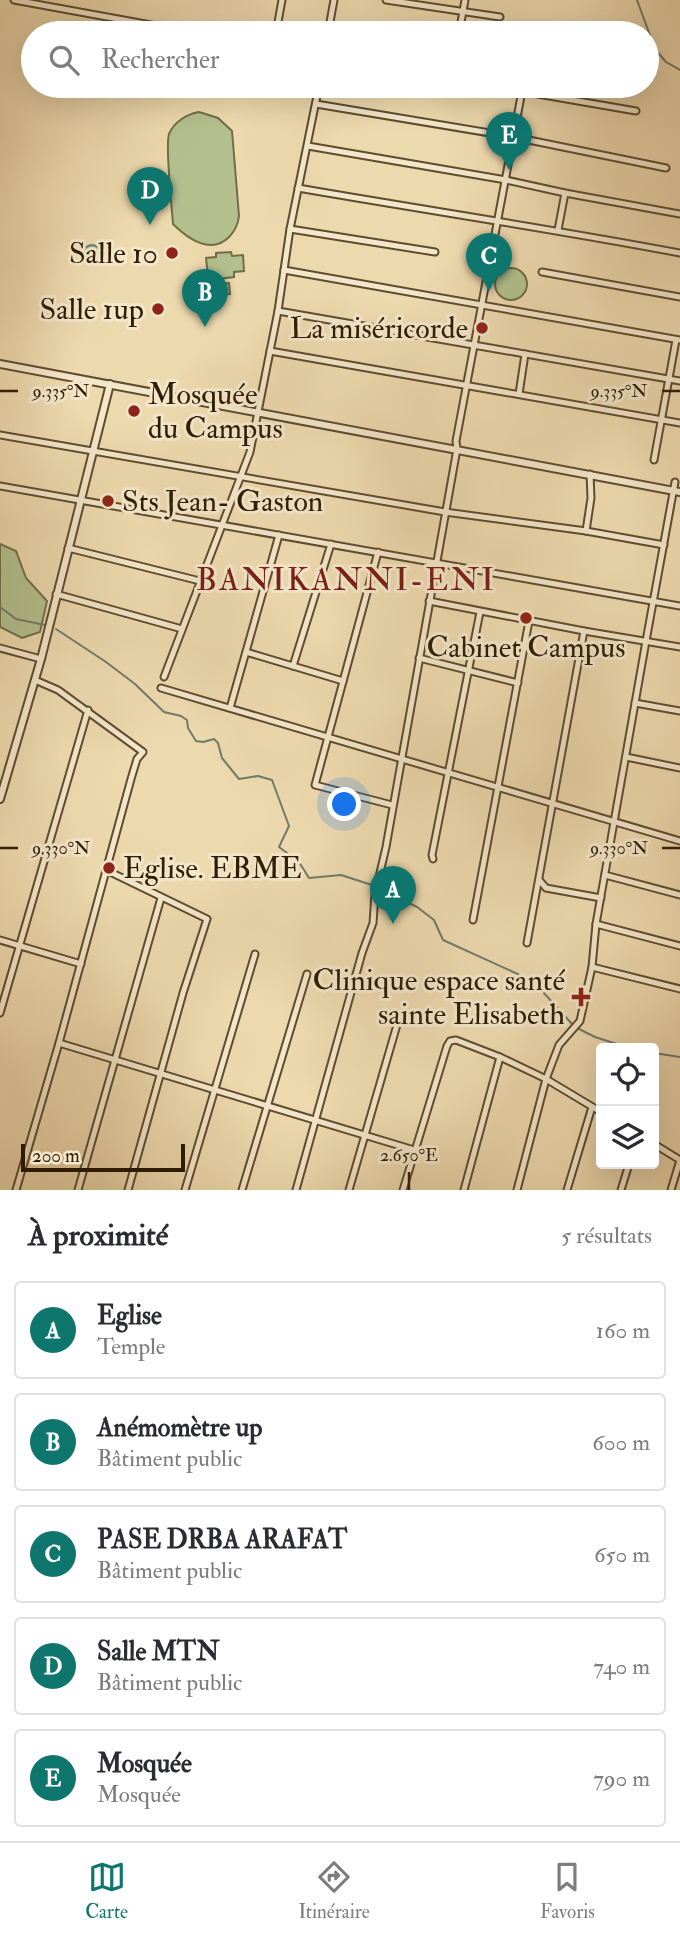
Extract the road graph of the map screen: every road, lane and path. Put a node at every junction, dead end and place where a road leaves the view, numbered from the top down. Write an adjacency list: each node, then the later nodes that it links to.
1 (14, 0): 6 (street)
2 (282, 0): 10 (street)
3 (334, 0): 11 (street)
4 (386, 0): 7 (street)
5 (465, 0): 7 (street)
6 (38, 2): 9 (street)
7 (463, 12): 8 (street); 12 (street)
8 (500, 17)
9 (134, 21)
10 (278, 21)
11 (330, 21)
12 (461, 21)
13 (317, 98): 16 (street)
14 (521, 98): 18 (street)
15 (562, 98): 17 (street)
16 (316, 104): 18 (street); 19 (street)
17 (636, 111)
18 (514, 137): 20 (street); 21 (street)
19 (308, 146): 21 (street); 22 (street)
20 (666, 168)
21 (506, 180): 23 (street); 25 (street)
22 (298, 188): 25 (street); 26 (street)
23 (565, 193): 24 (street); 27 (street)
24 (680, 214)
25 (497, 222): 27 (street); 33 (street)
26 (290, 229): 28 (street); 30 (street)
27 (558, 230): 29 (street)
28 (435, 252)
29 (680, 253)
30 (284, 270): 33 (street); 34 (street)
31 (542, 272): 32 (street)
32 (680, 297)
33 (482, 305): 35 (street); 36 (street)
34 (278, 312): 36 (street); 37 (street)
35 (678, 340): 40 (street)
36 (474, 346): 38 (street); 43 (street)
37 (270, 351): 43 (street); 45 (street)
38 (525, 355): 40 (street); 44 (street)
39 (0, 365): 42 (street)
40 (669, 380): 41 (street); 46 (street)
41 (680, 382)
42 (110, 384): 45 (street); 50 (street)
43 (467, 385): 44 (street); 49 (street)
44 (519, 394): 46 (street)
45 (259, 412): 49 (street); 53 (street)
46 (662, 419): 47 (street); 51 (street)
47 (680, 423)
48 (0, 436): 50 (street)
49 (457, 449): 52 (street); 60 (street)
50 (93, 452): 53 (street); 57 (street)
51 (654, 460)
52 (590, 474): 56 (street); 62 (street)
53 (240, 478): 60 (street); 61 (street)
54 (675, 482): 56 (street)
55 (0, 486): 57 (street)
56 (677, 491): 58 (street)
57 (81, 500): 61 (street); 66 (street)
58 (672, 501): 59 (street); 65 (street)
59 (680, 503)
60 (445, 512): 62 (street); 68 (street)
61 (222, 524): 63 (street); 69 (street)
62 (586, 531): 65 (street)
63 (279, 535): 64 (street); 81 (street)
64 (331, 544): 67 (street); 84 (street)
65 (664, 545): 72 (street)
66 (68, 548): 69 (street); 70 (street)
67 (378, 552): 68 (street); 88 (street)
68 (436, 563): 71 (street); 72 (street)
69 (200, 582): 76 (street)
70 (56, 594): 76 (street); 83 (street)
71 (429, 601): 74 (street); 82 (street)
72 (654, 602): 73 (street); 78 (street)
73 (680, 606)
74 (480, 612): 75 (street); 85 (street)
75 (529, 621): 77 (street); 89 (street)
76 (182, 629): 86 (street)
77 (584, 631): 78 (street); 102 (street)
78 (646, 641): 79 (street); 91 (street)
79 (680, 647)
80 (0, 648): 83 (street)
81 (246, 652): 84 (street); 92 (street)
82 (419, 658): 85 (street); 97 (street)
83 (41, 659): 87 (street)
84 (293, 666): 88 (street)
85 (468, 670): 89 (street); 99 (street)
86 (164, 677)
87 (35, 680): 93 (street); 101 (street)
88 (343, 681): 95 (street)
89 (519, 683): 100 (street)
90 (161, 688): 92 (street)
91 (635, 703): 94 (street); 96 (street)
92 (230, 708): 95 (street)
93 (88, 710): 107 (street); 117 (street)
94 (680, 711)
95 (328, 737): 97 (street); 103 (street)
96 (626, 757): 98 (street); 104 (street)
97 (401, 758): 99 (street); 103 (street)
98 (680, 768)
99 (448, 772): 100 (street); 106 (street)
100 (498, 787): 102 (street); 113 (street)
101 (0, 799)
102 (553, 803): 104 (street); 109 (street)
103 (392, 805): 135 (street)
104 (615, 822): 105 (street); 108 (street)
105 (680, 841)
106 (433, 859)
107 (106, 870): 111 (street); 120 (street)
108 (605, 874): 110 (street); 112 (street)
109 (539, 880): 112 (street); 116 (street)
110 (680, 895)
111 (161, 898): 128 (street); 129 (street)
112 (601, 898): 114 (street)
113 (473, 920)
114 (596, 924): 118 (street); 121 (street)
115 (0, 940): 117 (street)
116 (527, 943)
117 (19, 946): 120 (street); 124 (street)
118 (680, 946)
119 (255, 954): 131 (street)
120 (81, 964): 126 (street)
121 (592, 967): 123 (street); 130 (street)
122 (307, 974): 132 (street)
123 (680, 989)
124 (0, 1013)
125 (399, 1018): 136 (street)
126 (59, 1043): 128 (street); 141 (street)
127 (500, 1057): 130 (street); 138 (street); 149 (street)
128 (116, 1060): 129 (street); 142 (street)
129 (162, 1073): 131 (street); 143 (street)
130 (546, 1079): 133 (street); 150 (street)
131 (214, 1089): 132 (street); 144 (street)
132 (266, 1105): 135 (street); 145 (street)
133 (592, 1107): 134 (street); 151 (street)
134 (596, 1109)
135 (316, 1120): 136 (street); 146 (street)
136 (365, 1135): 138 (street); 147 (street)
137 (659, 1147): 139 (street)
138 (414, 1150): 148 (street)
139 (680, 1160): 153 (street)
140 (627, 1169): 152 (street)
141 (16, 1190)
142 (78, 1190)
143 (128, 1190)
144 (185, 1190)
145 (242, 1190)
146 (296, 1190)
147 (349, 1190)
148 (403, 1190)
149 (464, 1190)
150 (517, 1190)
151 (567, 1190)
152 (621, 1190)
153 (671, 1190)

